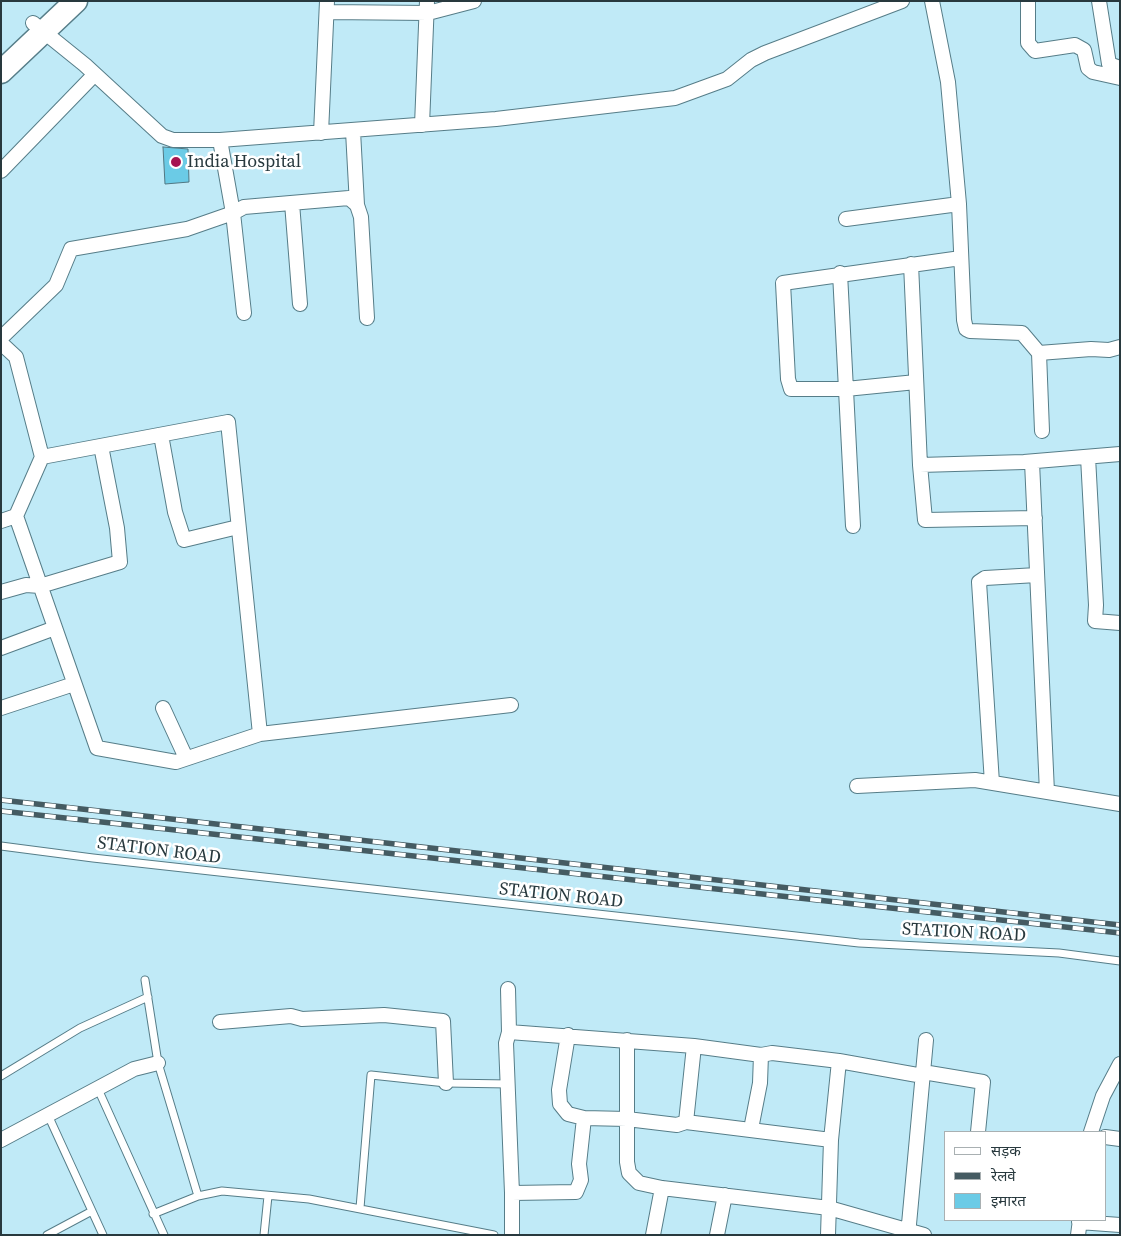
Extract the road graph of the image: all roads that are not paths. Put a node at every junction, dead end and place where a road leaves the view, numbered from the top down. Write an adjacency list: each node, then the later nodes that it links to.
1 (54, 1): 10 (main road)
2 (76, 1): 10 (main road)
3 (474, 1): 9 (street)
4 (902, 1): 16 (street)
5 (932, 1): 22 (street)
6 (1028, 1): 15 (street)
7 (1099, 1): 12 (street)
8 (327, 7): 9 (street); 18 (street)
9 (428, 7): 16 (street)
10 (38, 28): 11 (main road); 13 (main road); 14 (street)
11 (1, 54)
12 (1120, 68)
13 (1, 72)
14 (95, 74): 19 (street); 20 (street)
15 (1120, 78)
16 (422, 125): 17 (street)
17 (353, 131): 18 (street); 23 (street)
18 (321, 133): 19 (street)
19 (220, 140): 24 (street)
20 (1, 171)
21 (292, 202): 23 (street); 24 (street); 29 (street)
22 (959, 204): 25 (street); 26 (street)
23 (357, 205): 31 (street)
24 (233, 213): 30 (street); 32 (street)
25 (846, 219)
26 (961, 258): 27 (street); 35 (street)
27 (911, 264): 28 (street); 36 (street)
28 (840, 273): 37 (street); 37 (street)
29 (300, 304)
30 (244, 313)
31 (367, 318)
32 (1, 338)
33 (1, 343): 42 (street)
34 (1120, 347): 35 (street)
35 (1039, 353): 38 (street)
36 (916, 382): 37 (street); 45 (street)
37 (846, 389): 49 (street)
38 (1042, 431)
39 (161, 435): 40 (street); 50 (street); 50 (street)
40 (101, 446): 42 (street); 52 (street)
41 (1120, 454): 43 (street)
42 (42, 457): 46 (street)
43 (1088, 457): 44 (street); 54 (street)
44 (1032, 462): 45 (street); 47 (street)
45 (920, 466): 47 (street)
46 (16, 516): 48 (street); 52 (street)
47 (1035, 518): 51 (street)
48 (1, 521)
49 (853, 526)
50 (238, 527): 61 (street)
51 (1037, 575): 63 (street); 65 (street)
52 (40, 586): 53 (street); 55 (street)
53 (1, 592)
54 (1120, 623)
55 (55, 628): 56 (street); 57 (street)
56 (1, 648)
57 (74, 684): 59 (street); 62 (street)
58 (511, 705): 61 (street)
59 (1, 708)
60 (164, 708): 62 (street)
61 (260, 734): 62 (street)
62 (186, 758)
63 (992, 783): 64 (street); 65 (street)
64 (857, 786)
65 (1047, 792): 66 (street)
66 (1120, 804)
67 (1, 846): 68 (lane, STATION ROAD)
68 (1120, 961)
69 (146, 980): 71 (lane)
70 (508, 989): 73 (street)
71 (148, 997): 80 (lane); 83 (lane)
72 (220, 1022): 84 (street)
73 (509, 1032): 74 (street); 85 (street)
74 (568, 1035): 75 (street); 88 (street)
75 (627, 1040): 77 (street); 89 (street)
76 (926, 1040): 82 (street)
77 (694, 1046): 78 (street); 90 (street)
78 (760, 1055): 79 (street); 91 (street)
79 (838, 1062): 82 (street); 97 (street)
80 (158, 1064): 86 (street); 101 (lane)
81 (1120, 1064): 93 (street)
82 (923, 1074): 92 (street); 109 (street)
83 (1, 1076)
84 (446, 1083): 85 (lane); 103 (lane)
85 (509, 1084): 99 (street)
86 (98, 1088): 87 (street); 106 (lane)
87 (48, 1115): 96 (street); 105 (lane)
88 (584, 1118): 89 (street); 99 (street)
89 (627, 1118): 90 (street); 98 (street)
90 (686, 1122): 91 (street)
91 (751, 1129): 97 (street)
92 (978, 1131)
93 (1092, 1131)
94 (1106, 1137): 95 (street)
95 (1120, 1139)
96 (1, 1140)
97 (831, 1140): 104 (street)
98 (662, 1188): 100 (street); 116 (street)
99 (512, 1193): 115 (street)
100 (725, 1195): 104 (street); 117 (street)
101 (198, 1196): 102 (lane); 106 (lane)
102 (268, 1196): 103 (lane); 113 (lane)
103 (360, 1208): 114 (lane)
104 (829, 1208): 109 (street); 118 (street)
105 (92, 1211): 110 (lane); 111 (lane)
106 (153, 1214): 112 (lane)
107 (1120, 1225): 108 (street)
108 (1079, 1226)
109 (908, 1233): 119 (street)
110 (47, 1235)
111 (103, 1235)
112 (164, 1235)
113 (264, 1235)
114 (494, 1235)
115 (512, 1235)
116 (653, 1235)
117 (717, 1235)
118 (828, 1235)
119 (924, 1235)

